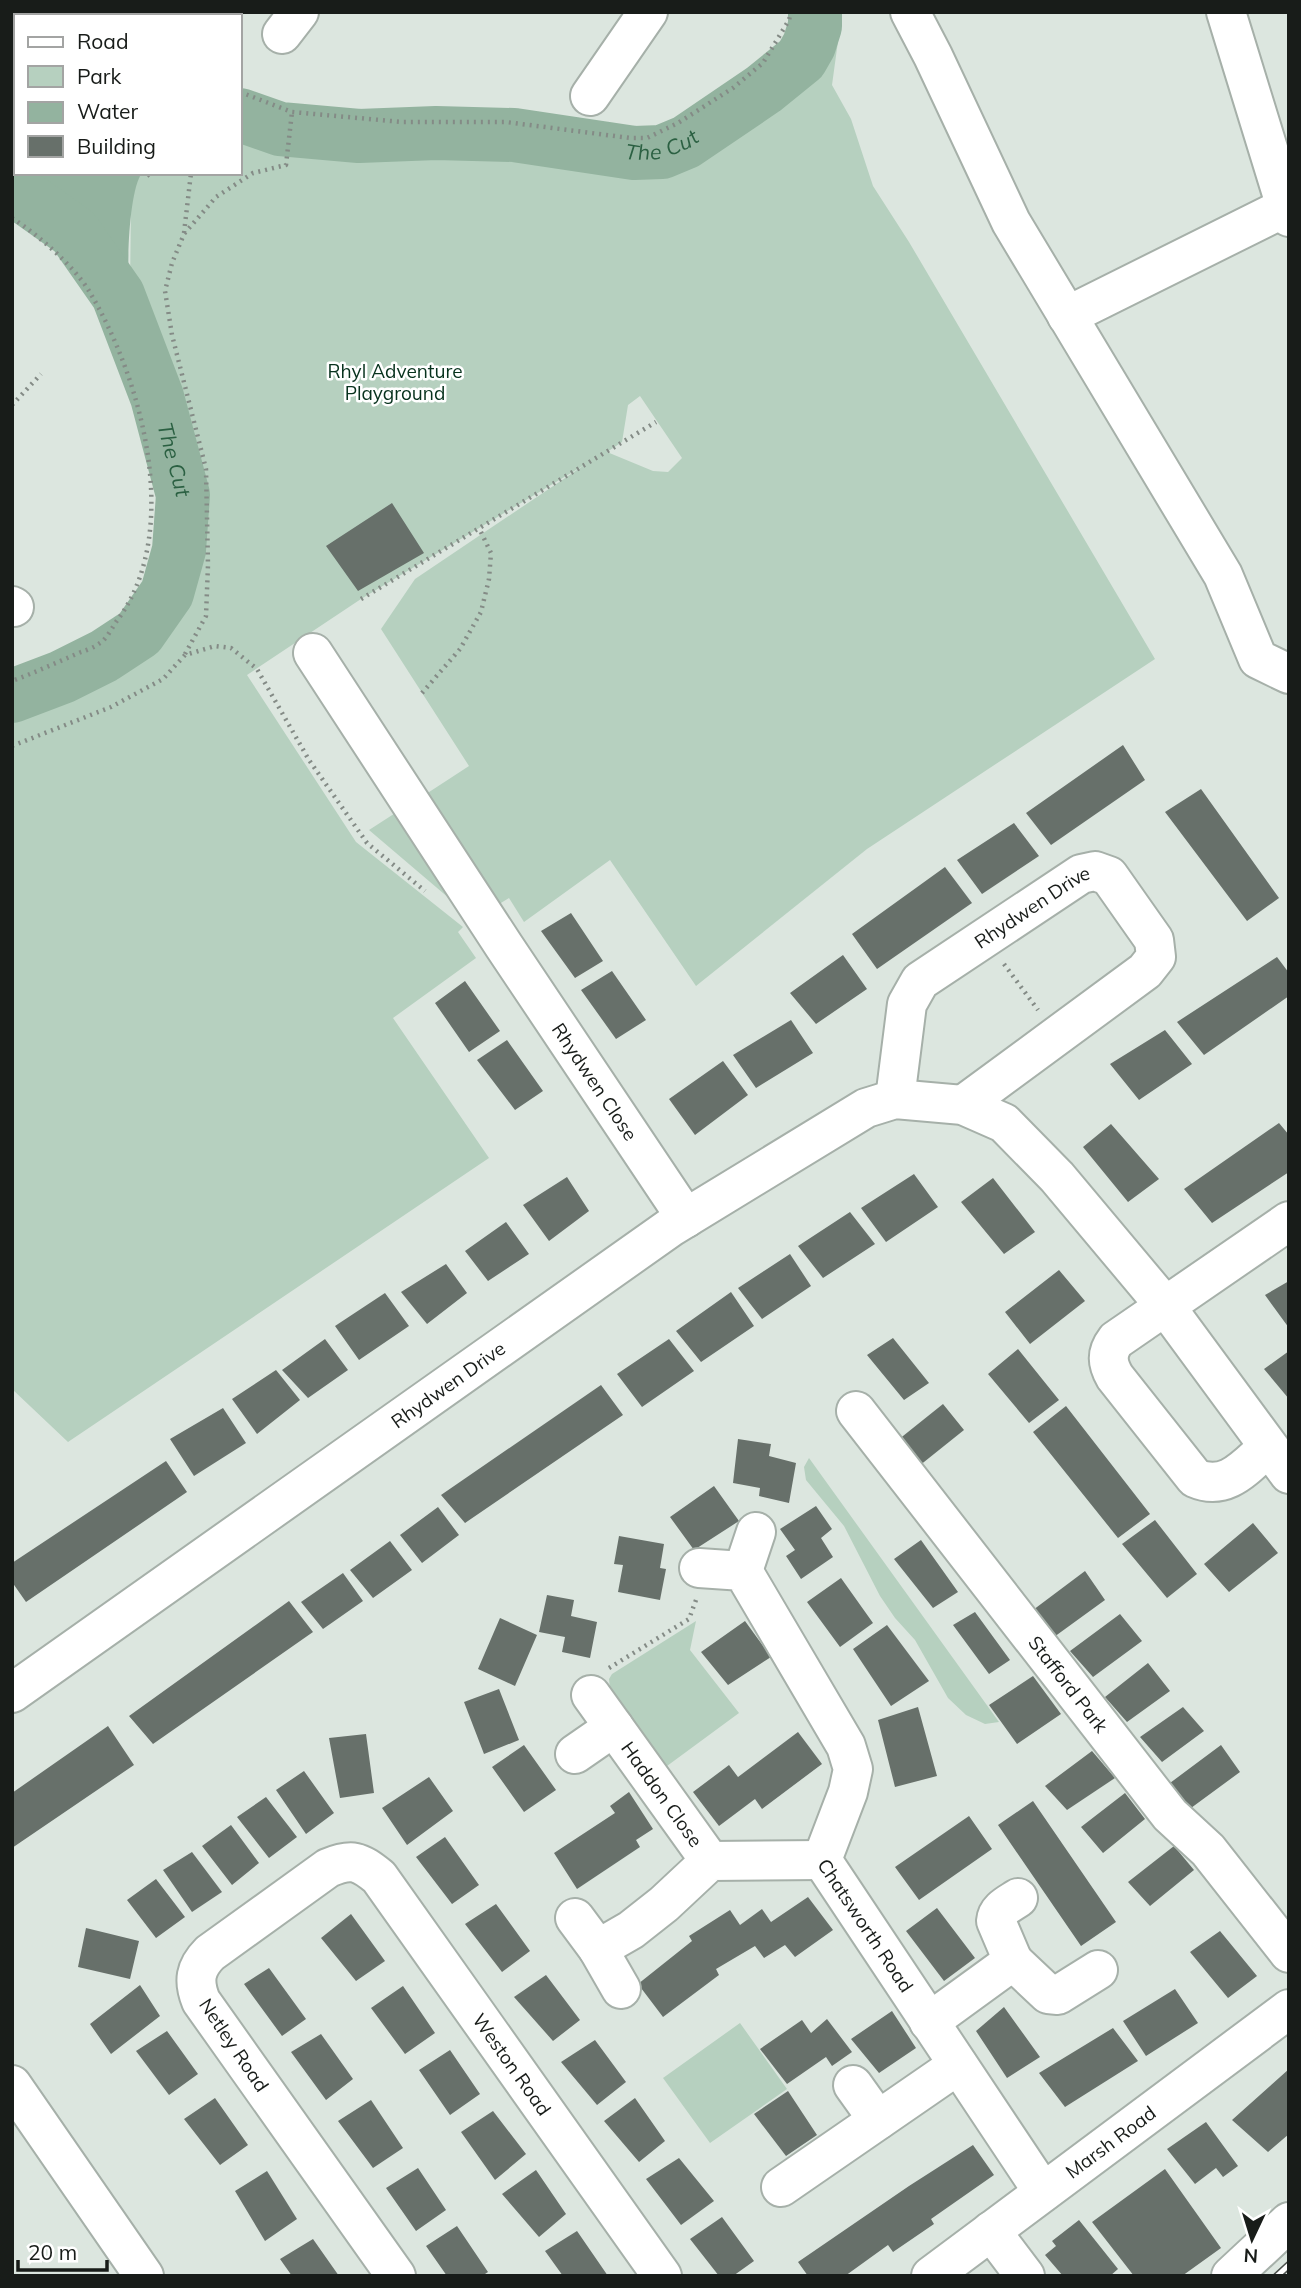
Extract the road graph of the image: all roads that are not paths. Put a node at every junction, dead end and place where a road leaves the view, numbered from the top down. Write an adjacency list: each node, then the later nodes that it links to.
1 (648, 12): 4 (street)
2 (910, 12): 6 (street)
3 (1226, 12): 5 (street)
4 (590, 96)
5 (1287, 212): 6 (street)
6 (1067, 316): 8 (street)
7 (313, 653): 11 (street, Rhydwen Close)
8 (1289, 674)
9 (895, 1099): 10 (street, Rhydwen Drive); 10 (street, Rhydwen Drive); 11 (street, Rhydwen Drive)
10 (963, 1105): 13 (street, Rhydwen Drive)
11 (687, 1218): 17 (street, Rhydwen Drive)
12 (1289, 1221): 13 (street)
13 (1166, 1307): 15 (street, Rhydwen Drive); 15 (street, Rhydwen Drive)
14 (856, 1411): 27 (street, Stafford Park)
15 (1279, 1460)
16 (756, 1532): 21 (street, Chatsworth Road)
17 (13, 1691)
18 (591, 1695): 19 (street, Haddon Close)
19 (614, 1727): 20 (street, Haddon Close); 22 (street, Haddon Close)
20 (575, 1754)
21 (822, 1860): 22 (street); 32 (street, Chatsworth Road)
22 (710, 1861): 26 (street)
23 (355, 1862): 42 (street, Netley Road); 43 (street, Weston Road)
24 (1018, 1898): 28 (street)
25 (575, 1917): 26 (street)
26 (598, 1949): 30 (street)
27 (1289, 1954)
28 (1013, 1961): 29 (street); 32 (street)
29 (1098, 1970)
30 (621, 1989)
31 (1289, 2009): 38 (street, Marsh Road)
32 (929, 2022): 33 (street, Chatsworth Road)
33 (958, 2065): 36 (street); 38 (street, Chatsworth Road)
34 (12, 2085): 41 (street)
35 (853, 2085): 36 (street)
36 (878, 2120): 37 (street)
37 (781, 2187)
38 (1043, 2192): 40 (street, Marsh Road)
39 (1289, 2222): 46 (street)
40 (991, 2231): 44 (street, Marsh Road); 45 (street)
41 (144, 2276)
42 (396, 2276)
43 (662, 2276)
44 (931, 2276)
45 (1025, 2276)
46 (1231, 2276)

